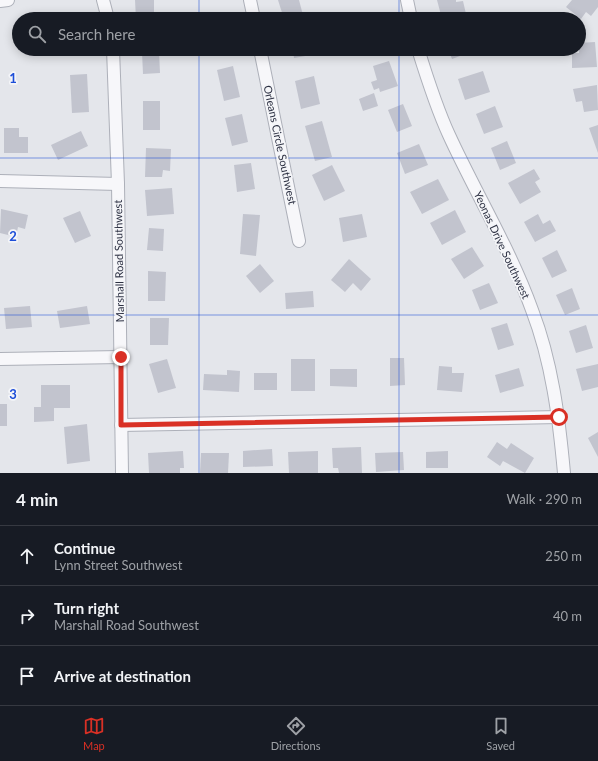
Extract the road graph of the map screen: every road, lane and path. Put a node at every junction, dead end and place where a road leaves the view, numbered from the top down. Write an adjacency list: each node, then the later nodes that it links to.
1 (8, 0): 5 (street)
2 (103, 0): 6 (street)
3 (250, 0): 7 (street)
4 (407, 0): 8 (street)
5 (0, 1)
6 (106, 12)
7 (253, 12)
8 (410, 12)
9 (113, 56): 13 (street, Marshall Road Southwest)
10 (261, 56): 14 (street, Orleans Circle Southwest)
11 (420, 56): 17 (street, Yeonas Drive Southwest)
12 (0, 181): 13 (street)
13 (118, 184): 15 (street, Marshall Road Southwest)
14 (299, 241)
15 (121, 357): 16 (street); 18 (street, Marshall Road Southwest)
16 (0, 359)
17 (559, 417): 18 (street); 20 (street, Yeonas Drive Southwest)
18 (121, 425): 19 (street, Marshall Road Southwest)
19 (122, 473)
20 (564, 473)

